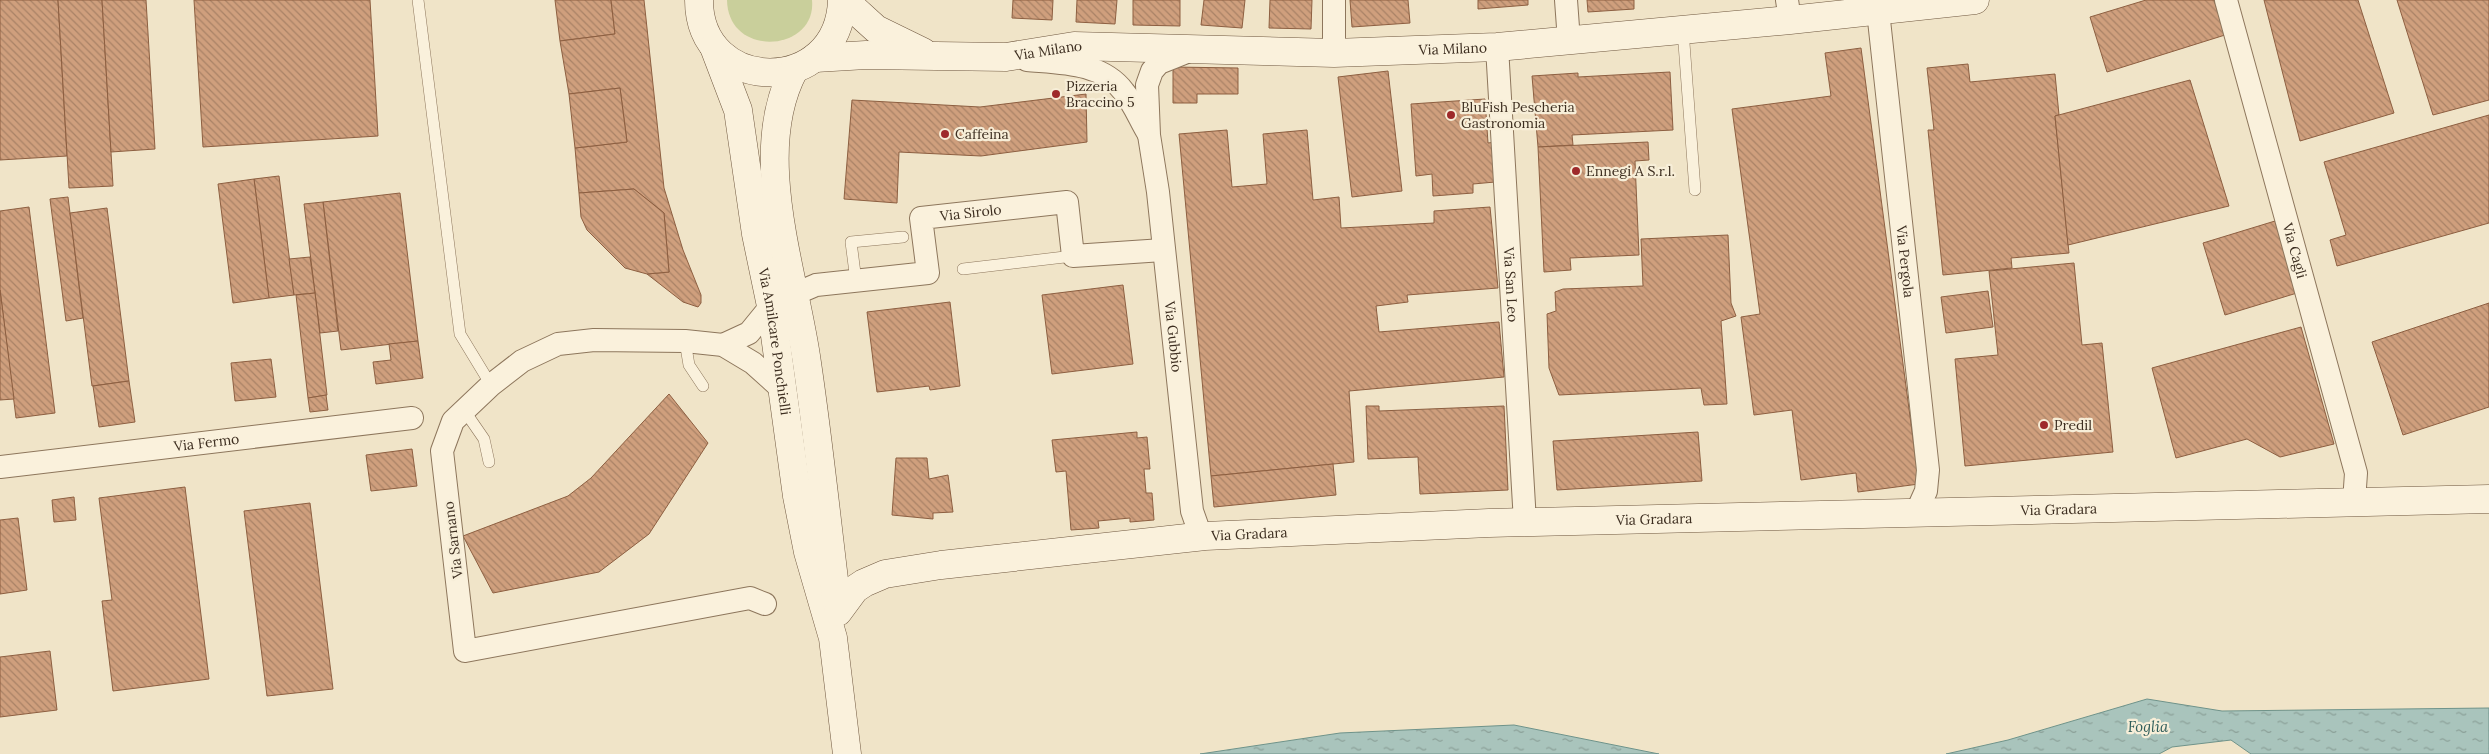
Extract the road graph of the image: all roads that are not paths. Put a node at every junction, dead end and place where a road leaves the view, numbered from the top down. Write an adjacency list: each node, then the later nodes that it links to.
1 (418, 0): 29 (lane)
2 (843, 0): 16 (street, Via Milano); 18 (street, Via Amilcare Ponchielli)
3 (1334, 0): 15 (street)
4 (1566, 0): 11 (street)
5 (1975, 0): 9 (street, Via Milano)
6 (2226, 0): 37 (street, Via Cagli)
7 (697, 2): 12 (street, Via Amilcare Ponchielli)
8 (1788, 10): 9 (street, Via Milano); 10 (street, Via Milano)
9 (1878, 11): 38 (street, Via Pergola)
10 (1683, 30): 11 (street, Via Milano); 20 (lane)
11 (1569, 41): 13 (street, Via Milano)
12 (714, 47): 18 (street, Via Milano); 26 (street, Via Amilcare Ponchielli)
13 (1497, 47): 15 (street, Via Milano); 39 (street, Via San Leo)
14 (1190, 50): 15 (street, Via Milano); 17 (street, Via Milano); 19 (street, Via Gubbio)
15 (1334, 53)
16 (929, 54): 17 (street, Via Milano); 18 (street, Via Milano)
17 (1006, 57): 19 (street, Via Gubbio)
18 (804, 64): 26 (street, Via Amilcare Ponchielli)
19 (1149, 135): 22 (street, Via Gubbio)
20 (1696, 190)
21 (903, 237): 25 (lane)
22 (1162, 250): 23 (street); 40 (street, Via Gubbio)
23 (1073, 256): 24 (lane); 25 (street, Via Sirolo)
24 (963, 269)
25 (856, 281): 26 (street, Via Sirolo)
26 (783, 300): 28 (street); 31 (street, Via Amilcare Ponchielli); 42 (street, Via Amilcare Ponchielli)
27 (685, 341): 28 (street, Via Sarnano); 29 (street, Via Sarnano); 30 (lane)
28 (723, 345): 31 (street, Via Sarnano)
29 (491, 385): 32 (street, Via Sarnano)
30 (703, 386)
31 (784, 391): 42 (street, Via Amilcare Ponchielli)
32 (464, 410): 34 (lane); 41 (street, Via Sarnano)
33 (412, 418): 35 (street, Via Fermo)
34 (490, 462)
35 (0, 467)
36 (2489, 500): 37 (street, Via Gradara)
37 (2354, 502): 38 (street, Via Gradara)
38 (1917, 511): 39 (street, Via Gradara)
39 (1526, 522): 40 (street, Via Gradara)
40 (1205, 536): 42 (street, Via Gradara)
41 (765, 604)
42 (835, 625): 43 (street, Via Amilcare Ponchielli)
43 (847, 754)

